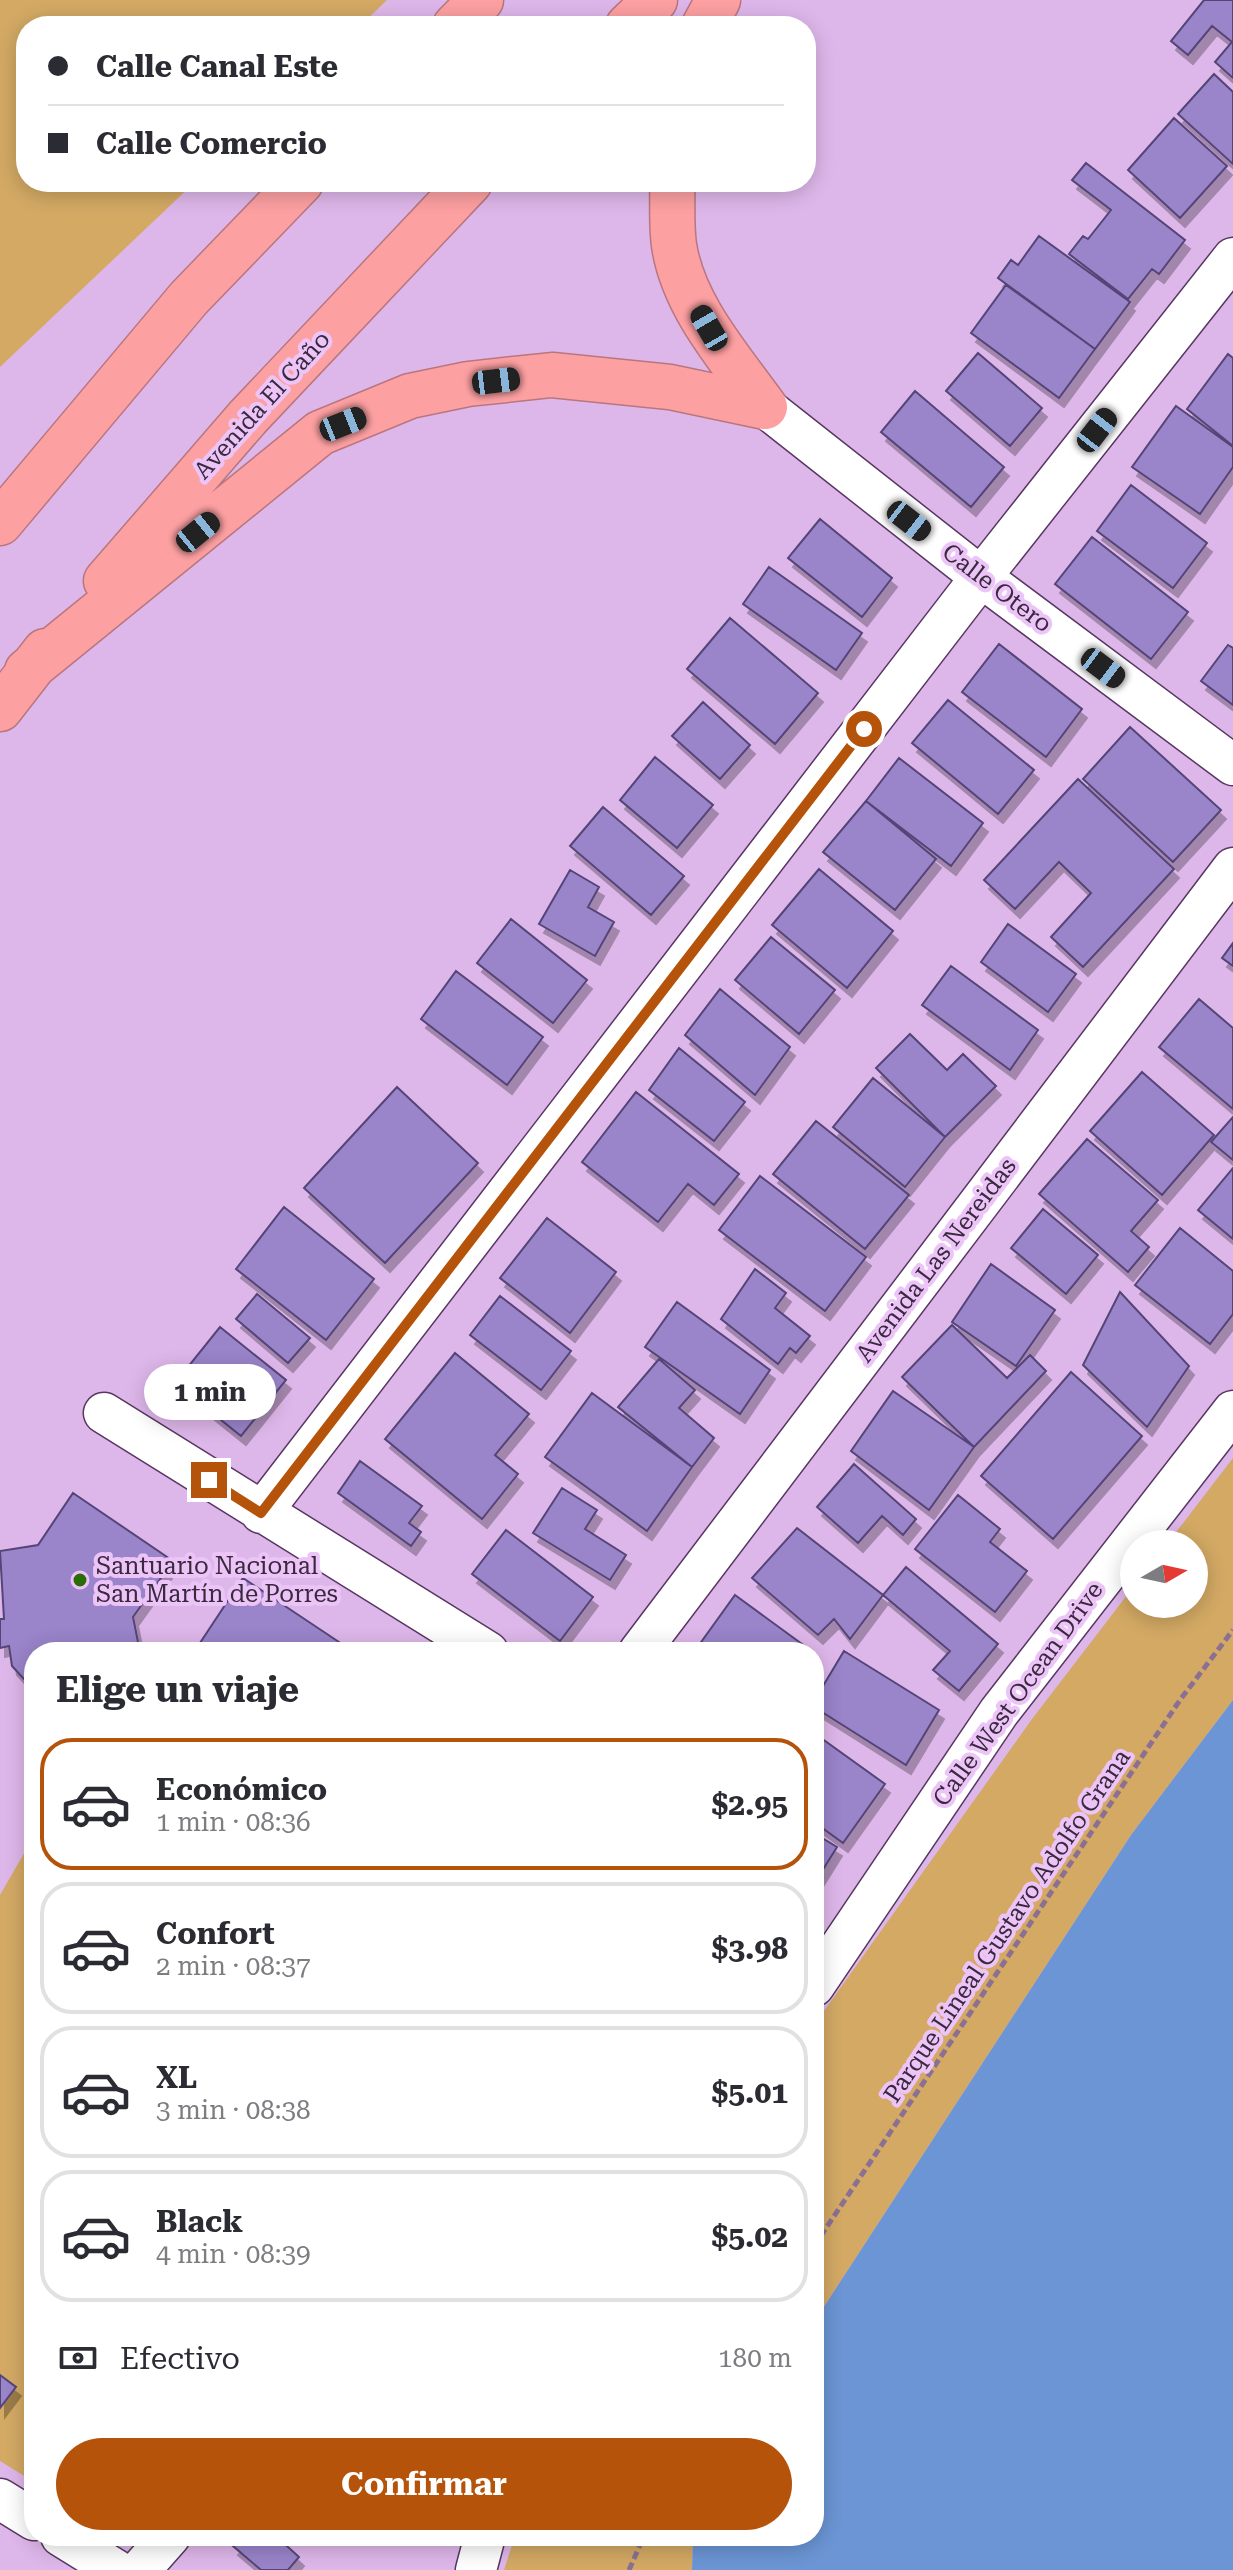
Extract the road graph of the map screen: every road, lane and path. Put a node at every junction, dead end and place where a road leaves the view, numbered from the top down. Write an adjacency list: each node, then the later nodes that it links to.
1 (481, 0): 3 (highway)
2 (655, 0): 4 (highway)
3 (465, 16)
4 (638, 16)
5 (291, 192): 10 (highway)
6 (461, 192): 12 (highway, Avenida El Caño)
7 (672, 192): 9 (highway)
8 (1233, 258): 11 (street)
9 (765, 407): 11 (street, Calle Otero); 12 (highway)
10 (0, 523)
11 (981, 577): 14 (street, Calle Otero); 18 (street)
12 (27, 671): 13 (highway, Avenida El Caño)
13 (0, 709)
14 (1233, 765)
15 (1233, 868): 21 (street, Avenida Las Nereidas)
16 (1233, 1411): 22 (street, Calle West Ocean Drive)
17 (104, 1413): 18 (street)
18 (261, 1513): 20 (street)
19 (1233, 1630): 23 (path, Parque Lineal Gustavo Adolfo Grana)
20 (472, 1642)
21 (647, 1642)
22 (824, 1971)
23 (824, 2231)
24 (0, 2499): 25 (street)
25 (24, 2514)
26 (77, 2546): 30 (street)
27 (161, 2546): 31 (street)
28 (482, 2546): 32 (street)
29 (640, 2546): 33 (path)
30 (116, 2570)
31 (140, 2570)
32 (476, 2570)
33 (629, 2570)

